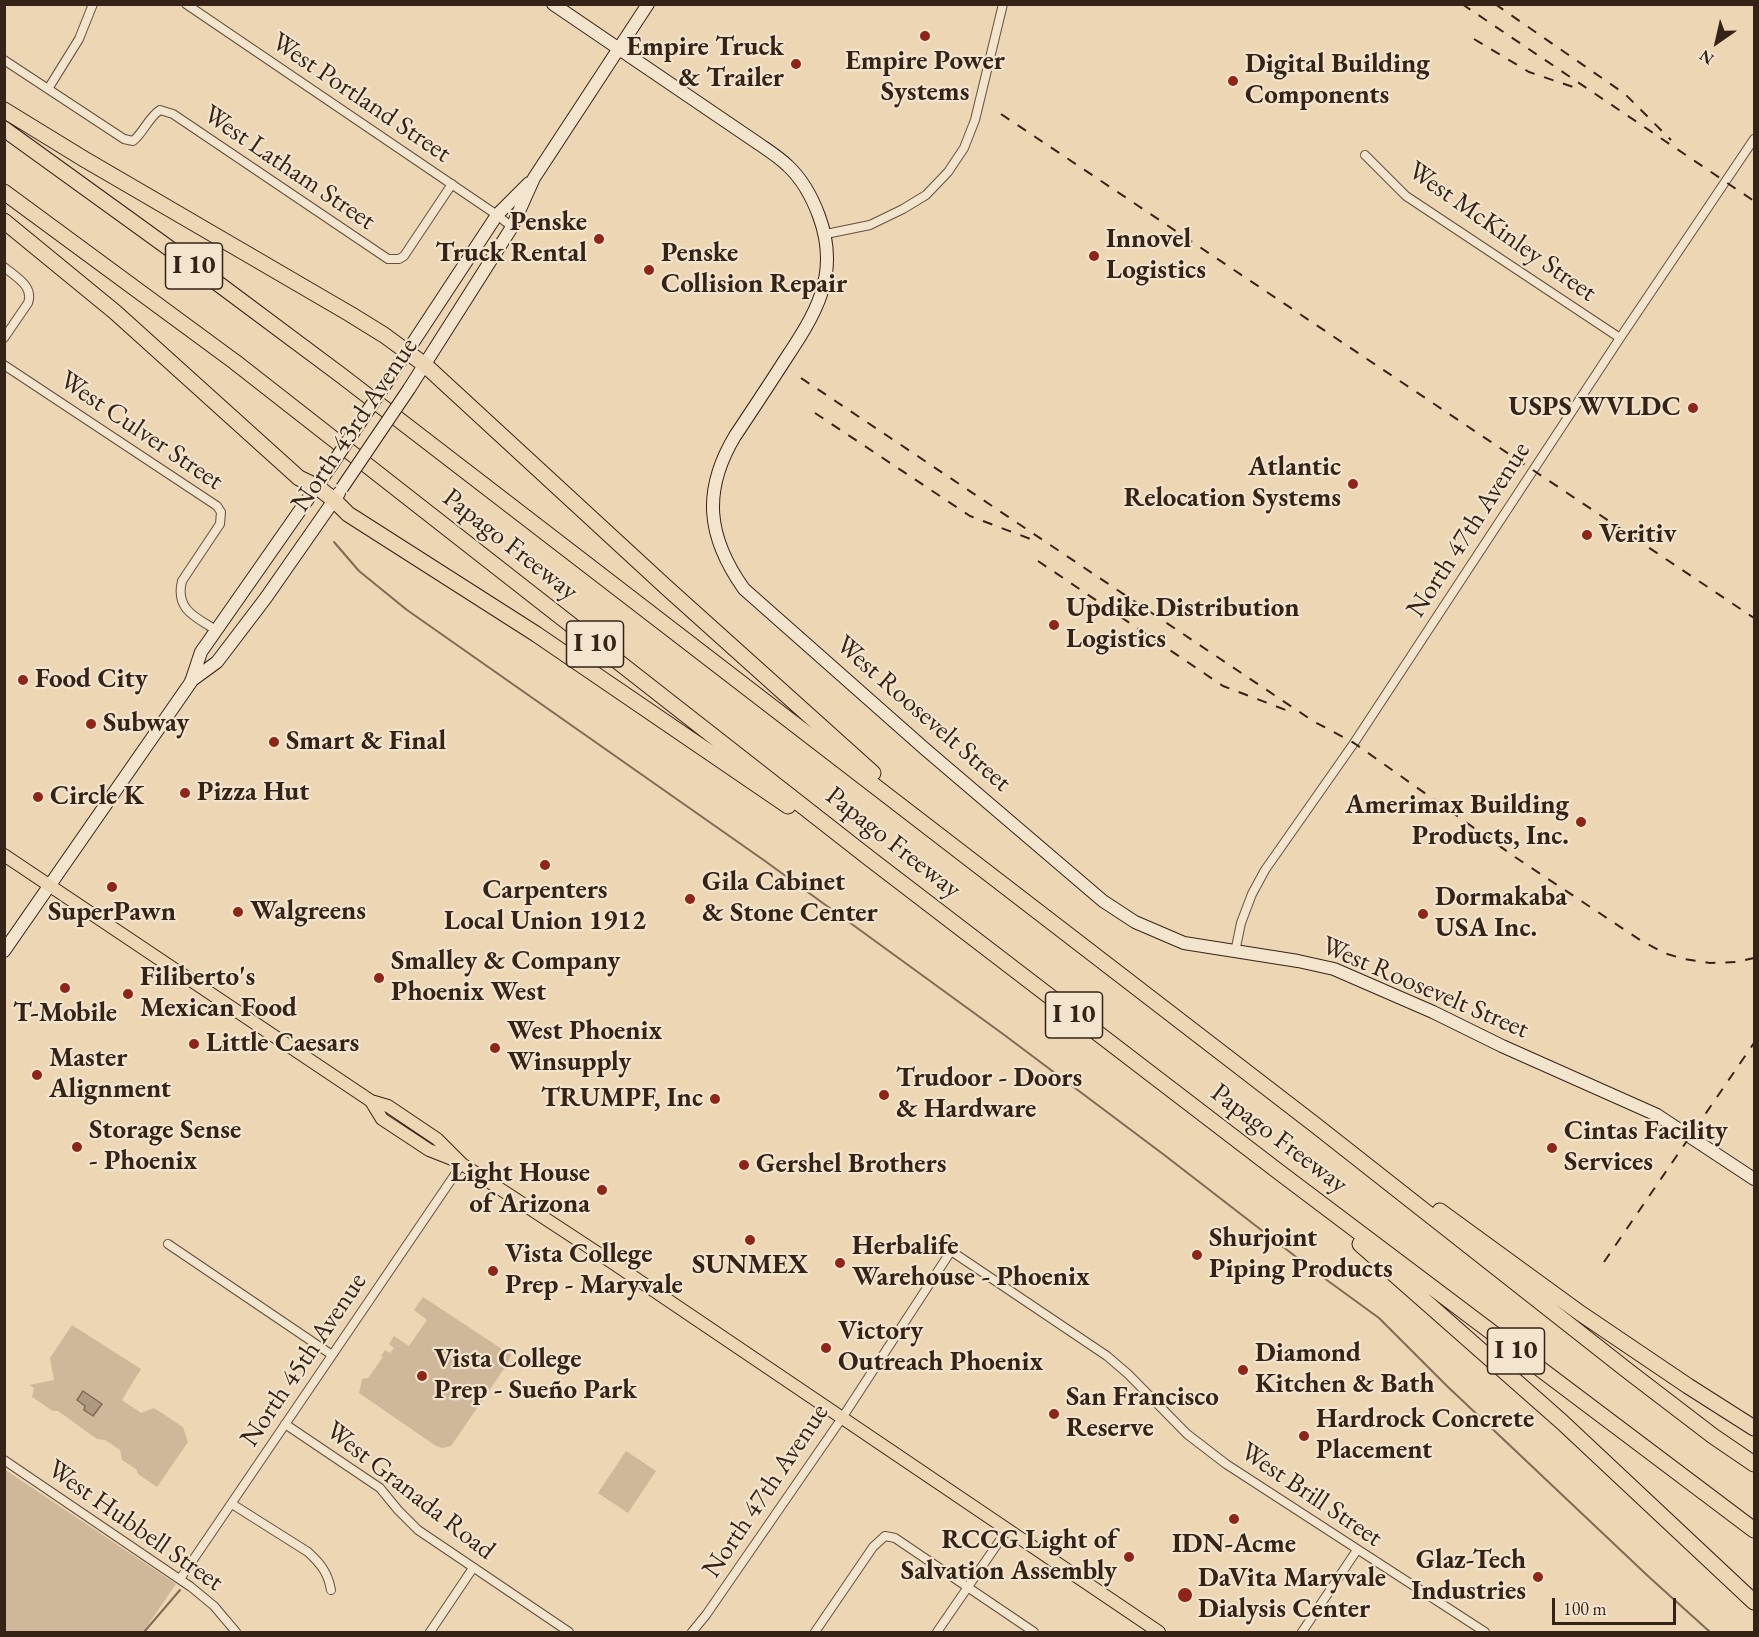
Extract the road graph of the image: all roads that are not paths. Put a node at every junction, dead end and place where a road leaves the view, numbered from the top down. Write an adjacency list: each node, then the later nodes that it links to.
1 (93, 4): 8 (street)
2 (186, 4): 14 (street, West Portland Street)
3 (553, 4): 6 (street, West Roosevelt Street)
4 (648, 4): 6 (street, North 43rd Avenue)
5 (1003, 4): 19 (street)
6 (619, 48): 13 (street, North 43rd Avenue); 19 (street, West Roosevelt Street)
7 (4, 60): 8 (street)
8 (48, 89): 14 (street, West Latham Street)
9 (4, 110): 23 (highway)
10 (4, 129): 32 (highway, Papago Freeway / I 10)
11 (1755, 139): 22 (street, North 47th Avenue)
12 (1365, 156): 22 (street, West McKinley Street)
13 (534, 178): 16 (street, North 43rd Avenue); 18 (street, North 43rd Avenue)
14 (452, 184): 16 (street, West Portland Street)
15 (4, 192): 34 (highway, Papago Freeway / I 10)
16 (497, 214): 18 (street, West Portland Street); 23 (street, North 43rd Avenue)
17 (4, 221): 26 (highway)
18 (512, 227): 25 (street, North 43rd Avenue)
19 (826, 234): 37 (street, West Roosevelt Street)
20 (4, 267): 21 (street)
21 (4, 338)
22 (1620, 338): 37 (street, North 47th Avenue)
23 (406, 351): 25 (highway); 26 (street, North 43rd Avenue, bridge)
24 (4, 365): 28 (street, West Culver Street)
25 (425, 365): 27 (street, North 43rd Avenue, bridge); 32 (highway)
26 (320, 481): 27 (highway); 28 (street, North 43rd Avenue)
27 (338, 494): 30 (street, North 43rd Avenue); 34 (highway)
28 (216, 630): 29 (street, North 43rd Avenue); 30 (street)
29 (201, 652): 30 (street); 31 (street, North 43rd Avenue)
30 (217, 662): 31 (street, North 43rd Avenue)
31 (190, 682): 35 (street, North 43rd Avenue)
32 (939, 835): 38 (highway, Papago Freeway / I 10)
33 (4, 855): 35 (main road)
34 (869, 858): 40 (highway, Papago Freeway / I 10)
35 (50, 885): 36 (street, North 43rd Avenue); 39 (main road)
36 (4, 951)
37 (1235, 952): 41 (street, West Roosevelt Street)
38 (1314, 1124): 47 (highway); 49 (highway, Papago Freeway / I 10)
39 (462, 1164): 44 (street, North 45th Avenue); 45 (main road)
40 (1279, 1172): 52 (highway, Papago Freeway / I 10); 58 (highway)
41 (1755, 1179)
42 (168, 1244): 44 (street)
43 (951, 1251): 45 (street, North 47th Avenue); 53 (street, West Brill Street)
44 (332, 1355): 46 (street, North 45th Avenue)
45 (842, 1418): 51 (main road); 60 (street, North 47th Avenue)
46 (285, 1424): 50 (street, North 45th Avenue); 54 (street, West Granada Road)
47 (1755, 1428)
48 (4, 1460): 55 (street, West Hubbell Street)
49 (1755, 1464)
50 (232, 1504): 55 (street, North 45th Avenue); 57 (street)
51 (1007, 1530): 56 (street); 66 (main road)
52 (1755, 1530)
53 (1357, 1550): 67 (street); 68 (street, West Brill Street)
54 (473, 1568): 59 (street, West Granada Road); 62 (street)
55 (180, 1579): 61 (street, West Hubbell Street)
56 (968, 1588): 63 (street); 64 (street); 65 (street)
57 (331, 1590)
58 (1755, 1602)
59 (565, 1631)
60 (695, 1631)
61 (236, 1632)
62 (430, 1632)
63 (815, 1632)
64 (937, 1632)
65 (1034, 1632)
66 (1159, 1632)
67 (1302, 1632)
68 (1485, 1632)

